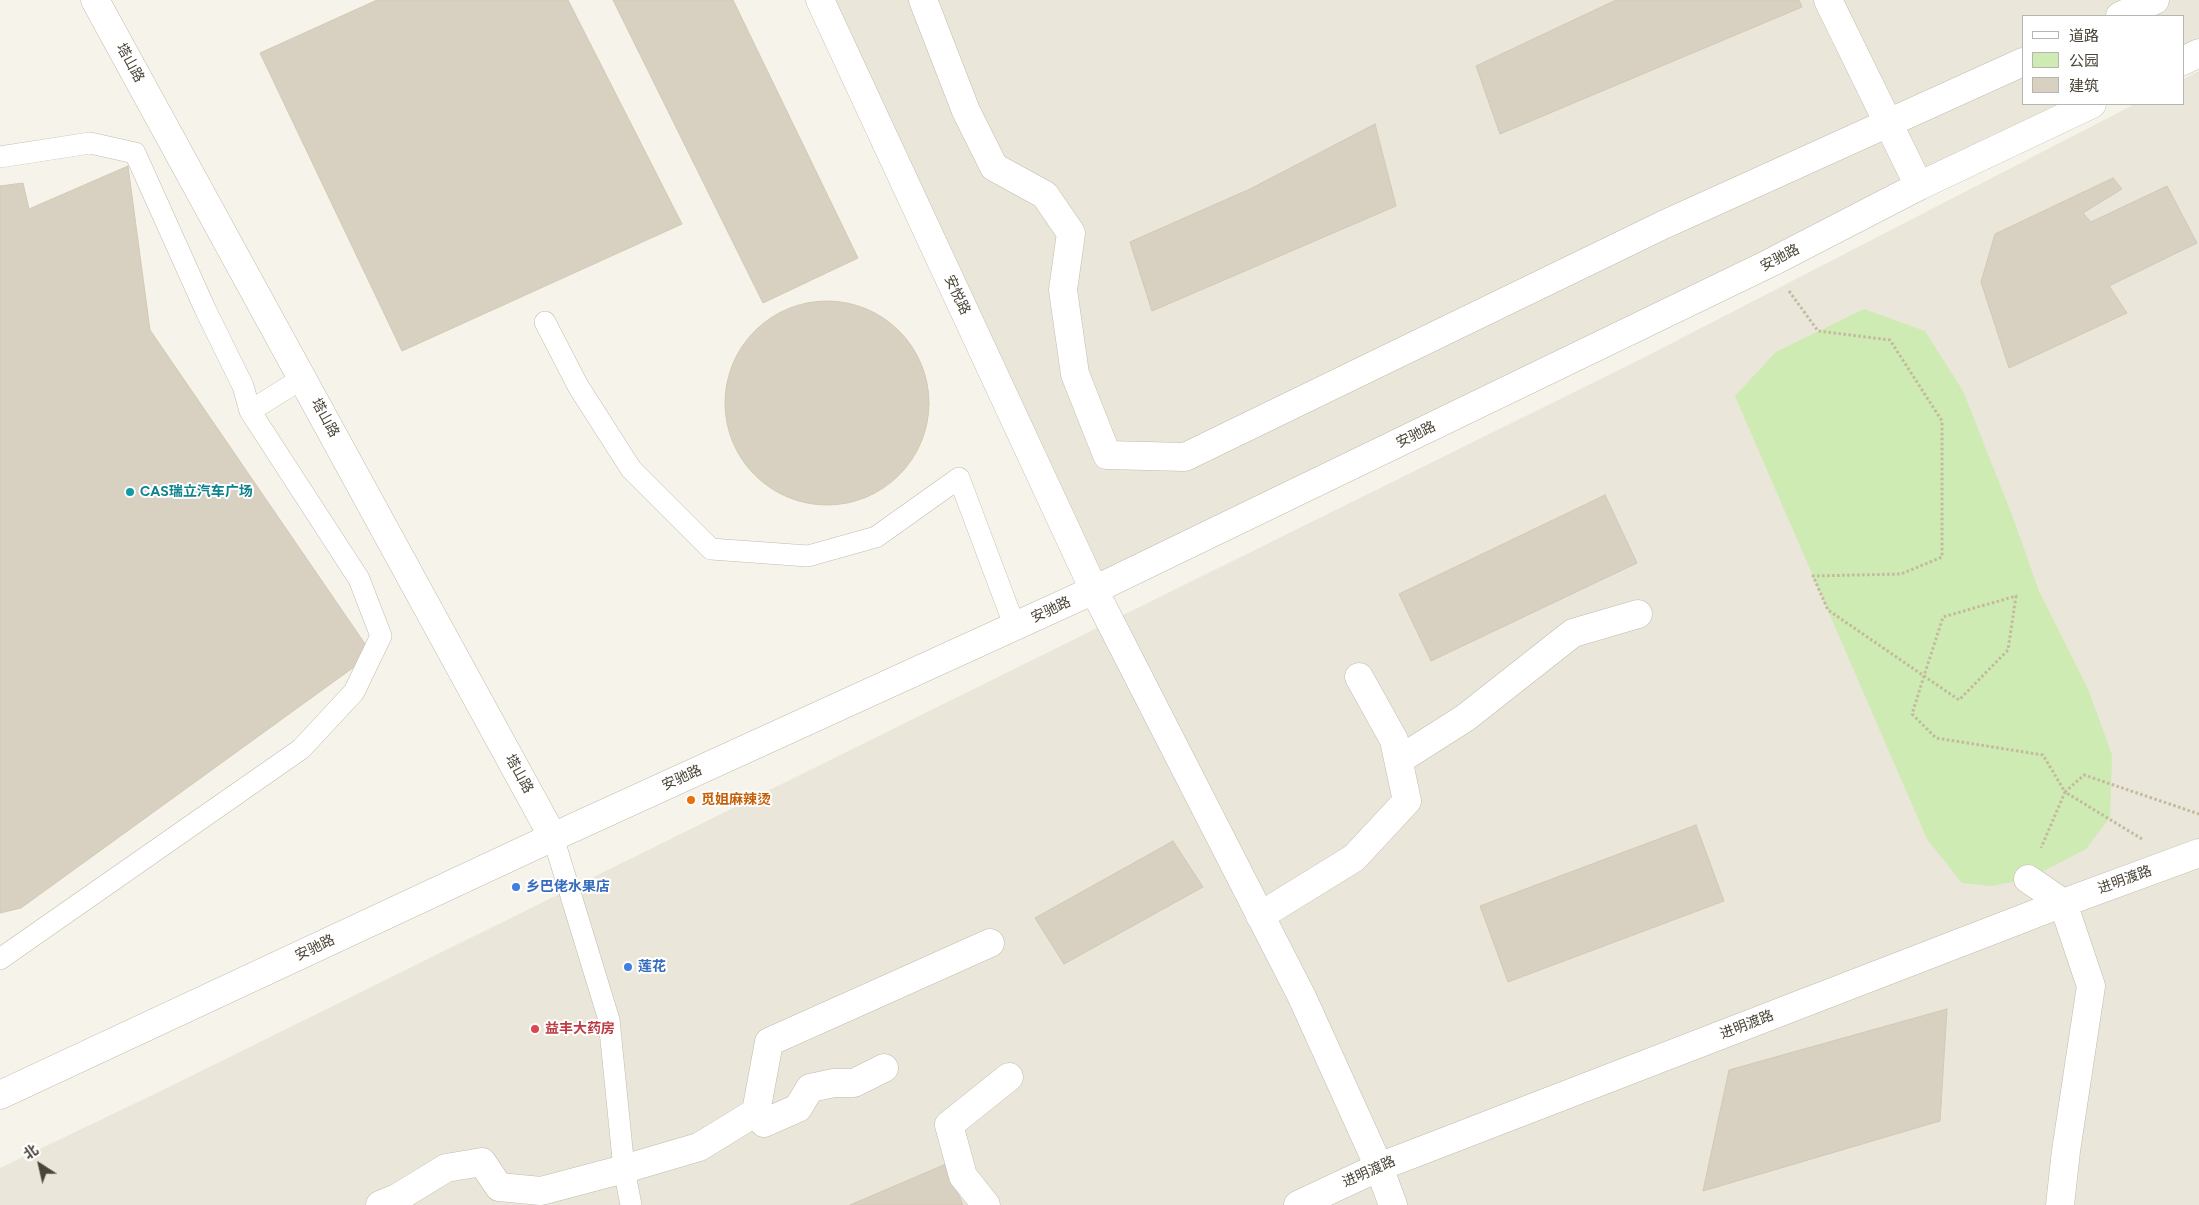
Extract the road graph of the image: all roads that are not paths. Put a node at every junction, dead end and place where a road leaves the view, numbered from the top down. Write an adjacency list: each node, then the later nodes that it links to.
1 (95, 0): 15 (street, 塔山路)
2 (820, 0): 17 (street, 安悦路)
3 (923, 0): 11 (street)
4 (1828, 0): 11 (street)
5 (2156, 0): 6 (street)
6 (2122, 15)
7 (2199, 53): 8 (street)
8 (2184, 60)
9 (2022, 62): 11 (street)
10 (2090, 105): 13 (street, 安驰路)
11 (1888, 124): 13 (street)
12 (0, 157): 16 (lane)
13 (1919, 186): 17 (street, 安驰路)
14 (545, 322): 19 (lane)
15 (303, 378): 16 (lane); 22 (street, 塔山路)
16 (250, 411): 28 (lane)
17 (1094, 590): 19 (street, 安驰路); 26 (street, 安悦路)
18 (1638, 614): 21 (street)
19 (1015, 627): 22 (street, 安驰路)
20 (1360, 678): 21 (street)
21 (1398, 760): 26 (street)
22 (553, 836): 31 (street, 安驰路); 34 (lane)
23 (2188, 857): 25 (street, 进明渡路)
24 (2028, 879): 25 (street)
25 (2063, 903): 33 (street, 进明渡路); 40 (street)
26 (1260, 916): 33 (street, 安悦路)
27 (990, 943): 32 (street)
28 (0, 959)
29 (884, 1068): 32 (street)
30 (1009, 1077): 37 (street)
31 (0, 1095)
32 (756, 1112): 34 (street)
33 (1379, 1167): 38 (street, 进明渡路); 39 (street, 安悦路)
34 (624, 1170): 35 (street); 36 (lane)
35 (380, 1205)
36 (631, 1205)
37 (986, 1205)
38 (1298, 1205)
39 (1392, 1205)
40 (2060, 1205)

